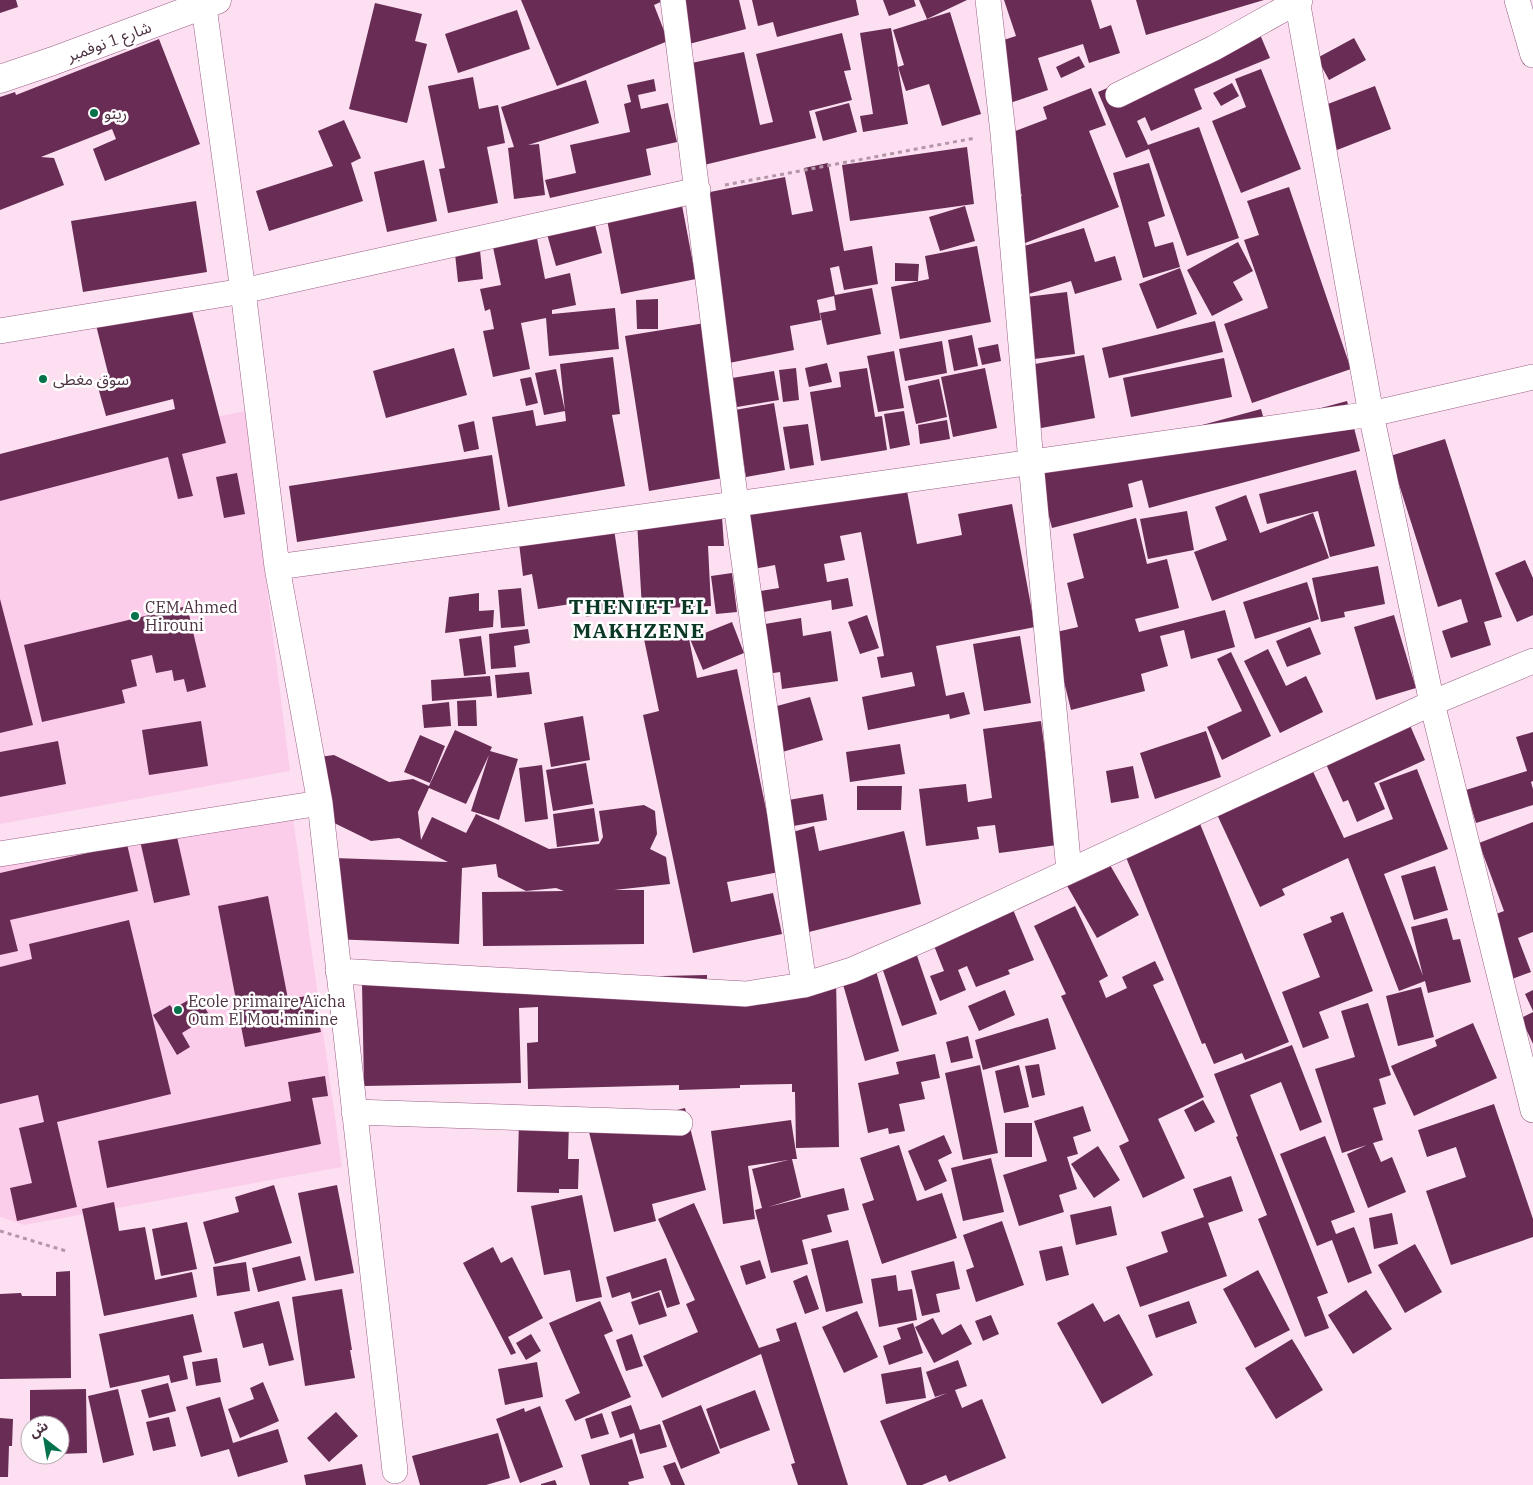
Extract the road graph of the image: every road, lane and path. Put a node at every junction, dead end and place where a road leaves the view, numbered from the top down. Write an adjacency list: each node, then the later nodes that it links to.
1 (673, 0): 10 (street)
2 (988, 0): 9 (street)
3 (1298, 0): 8 (street); 14 (street)
4 (1517, 0): 6 (street)
5 (208, 2): 7 (main road, شارع 1 نوفمبر); 11 (street)
6 (1533, 55)
7 (0, 79)
8 (1118, 95)
9 (1003, 133): 10 (path); 15 (street)
10 (698, 190): 11 (street); 16 (street)
11 (244, 291): 12 (street); 17 (street)
12 (0, 331)
13 (1533, 377): 14 (street)
14 (1371, 414): 15 (street); 19 (street)
15 (1031, 462): 16 (street); 22 (street)
16 (736, 504): 17 (street); 24 (street)
17 (277, 566): 20 (street)
18 (1533, 661): 19 (street)
19 (1432, 703): 22 (street); 25 (street)
20 (320, 803): 21 (street); 23 (street)
21 (0, 854)
22 (1069, 870): 24 (street)
23 (338, 971): 24 (street); 26 (street)
24 (804, 985)
25 (1533, 1110)
26 (354, 1112): 27 (street); 30 (street)
27 (680, 1123)
28 (0, 1231): 29 (path)
29 (66, 1251)
30 (395, 1471)

